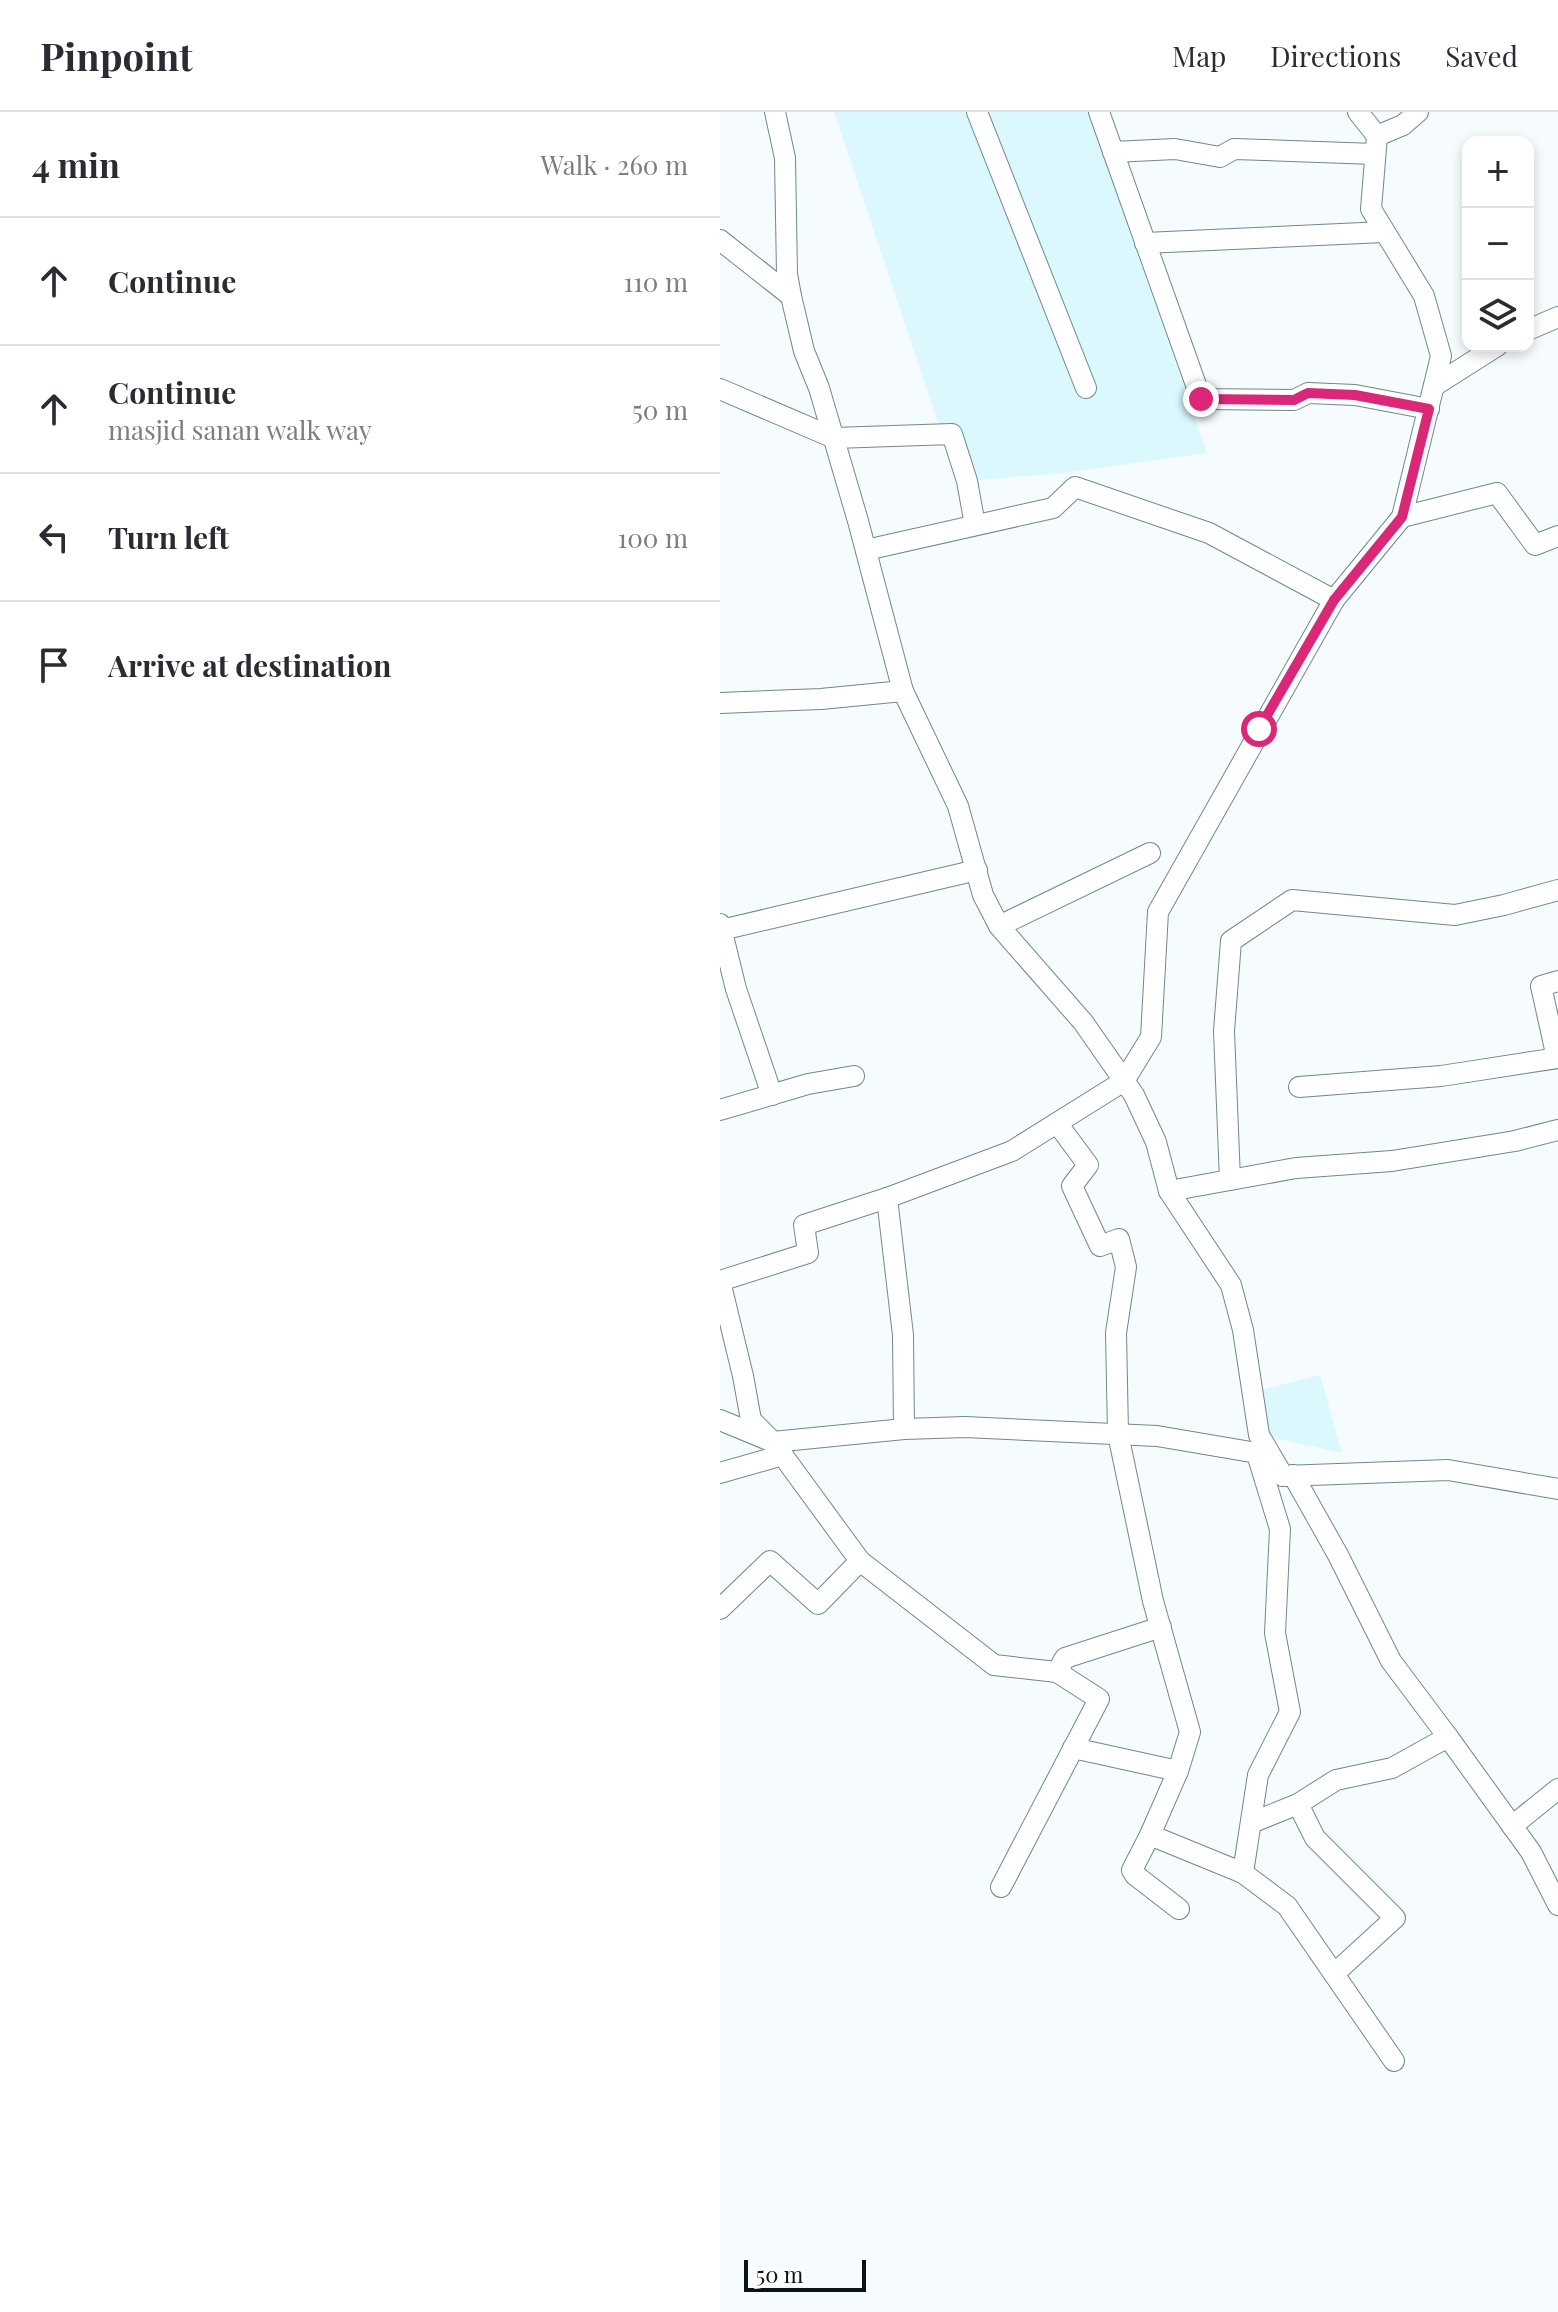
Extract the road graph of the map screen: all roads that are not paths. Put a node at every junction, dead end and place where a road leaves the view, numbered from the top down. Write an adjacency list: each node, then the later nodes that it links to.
1 (775, 112): 11 (street)
2 (977, 112): 16 (street)
3 (1099, 112): 7 (street)
4 (1358, 112): 6 (street)
5 (1418, 112): 6 (street)
6 (1376, 145): 7 (street); 8 (street)
7 (1113, 152): 10 (street)
8 (1384, 232): 10 (street); 15 (street)
9 (720, 240): 11 (street)
10 (1145, 243): 18 (street)
11 (791, 296): 19 (street)
12 (1558, 317): 13 (street)
13 (1534, 327)
14 (1488, 352): 15 (street)
15 (1434, 386): 18 (street)
16 (1086, 388)
17 (720, 389): 19 (street)
18 (1429, 409): 20 (street)
19 (834, 438): 21 (street); 23 (street)
20 (1402, 517): 22 (street); 24 (street)
21 (975, 525): 23 (street); 24 (street)
22 (1558, 536)
23 (866, 550): 25 (street)
24 (1334, 600): 35 (street)
25 (903, 691): 26 (street); 28 (street)
26 (720, 703)
27 (1150, 853): 30 (street)
28 (977, 870): 30 (street); 31 (street)
29 (1558, 890): 41 (street)
30 (999, 926): 35 (street)
31 (721, 927): 37 (street)
32 (1558, 981): 33 (street)
33 (1558, 1058): 36 (street)
34 (854, 1076): 37 (street)
35 (1124, 1081): 39 (street); 42 (street)
36 (1299, 1087)
37 (772, 1095): 38 (street)
38 (720, 1110)
39 (1057, 1123): 43 (street); 47 (street)
40 (1558, 1130): 41 (street)
41 (1230, 1180): 42 (street)
42 (1169, 1191): 51 (street)
43 (887, 1198): 44 (street); 46 (street)
44 (720, 1281): 48 (street)
45 (720, 1420): 48 (street)
46 (904, 1429): 47 (street); 48 (street)
47 (1118, 1434): 49 (street); 55 (street)
48 (778, 1449): 50 (street); 53 (street)
49 (1257, 1453): 51 (street); 62 (street)
50 (720, 1473)
51 (1288, 1476): 52 (street); 57 (street)
52 (1558, 1489)
53 (860, 1561): 54 (street); 56 (street)
54 (720, 1609)
55 (1161, 1627): 56 (street); 59 (street)
56 (1057, 1672): 58 (street)
57 (1448, 1737): 61 (street); 63 (street)
58 (1073, 1748): 59 (street); 66 (street)
59 (1178, 1771): 64 (street)
60 (1558, 1789): 63 (street)
61 (1298, 1804): 62 (street); 69 (street)
62 (1251, 1823): 65 (street)
63 (1512, 1826): 67 (street)
64 (1150, 1835): 65 (street); 68 (street)
65 (1243, 1873): 69 (street)
66 (1001, 1887)
67 (1558, 1905)
68 (1179, 1909)
69 (1334, 1974): 70 (street)
70 (1394, 2061)

